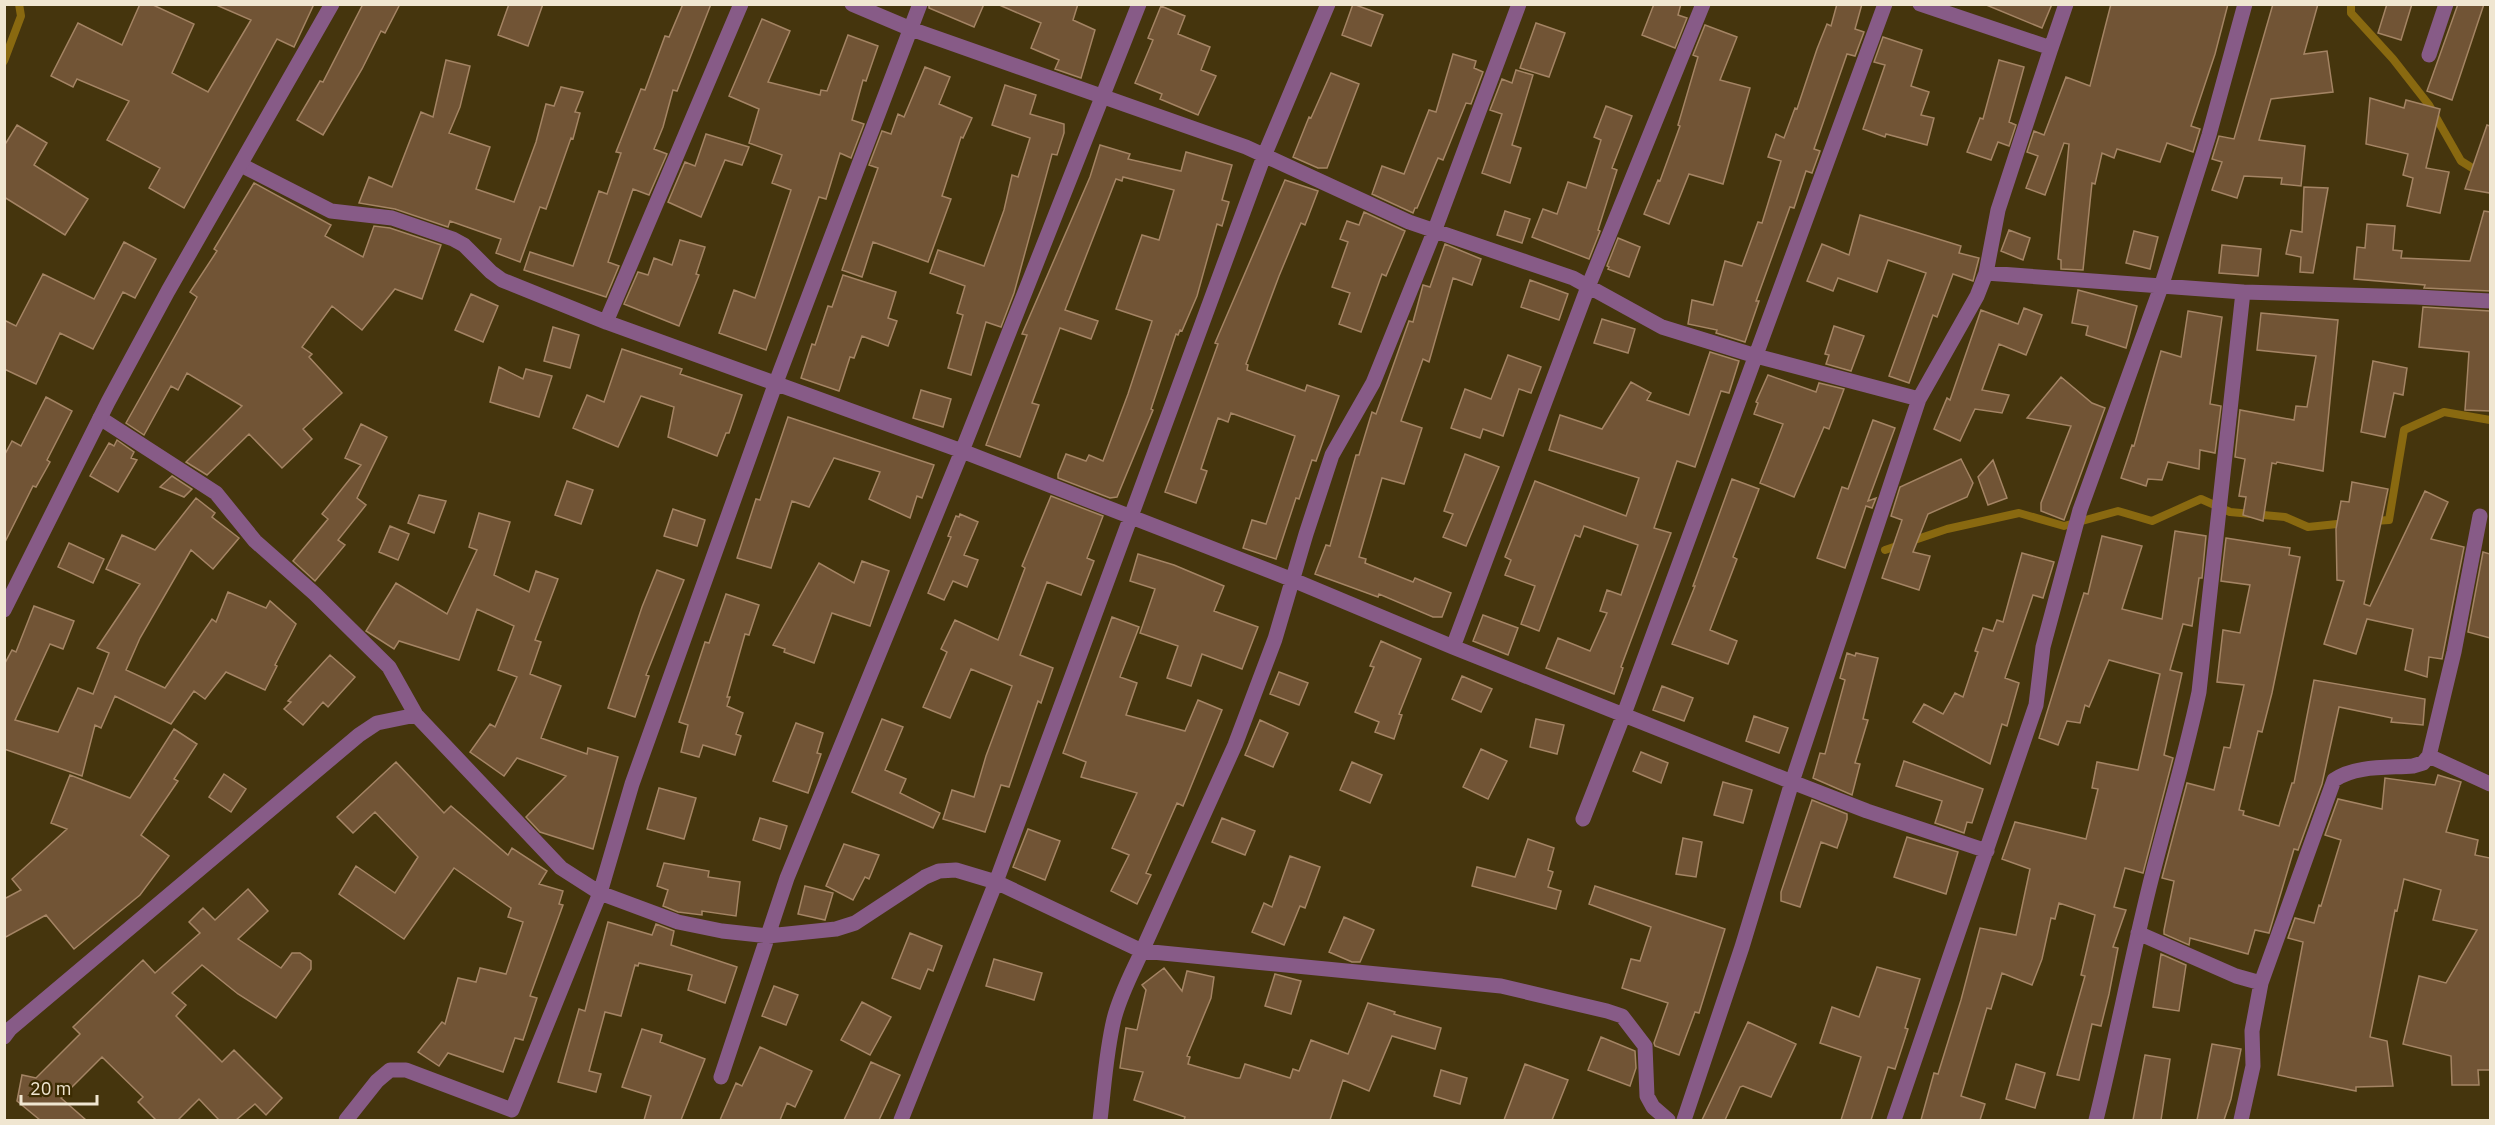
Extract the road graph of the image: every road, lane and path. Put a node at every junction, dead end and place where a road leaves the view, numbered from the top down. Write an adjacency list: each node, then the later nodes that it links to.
1 (332, 4): 19 (street)
2 (741, 4): 26 (street)
3 (852, 4): 14 (street)
4 (920, 4): 14 (street)
5 (1139, 4): 17 (street)
6 (1328, 4): 18 (street)
7 (1519, 4): 20 (street)
8 (1703, 4): 22 (street)
9 (1885, 4): 27 (street)
10 (1920, 4): 15 (street)
11 (2066, 4): 15 (street)
12 (2245, 4): 23 (street)
13 (2446, 4): 16 (street)
14 (911, 29): 17 (street); 28 (street)
15 (2051, 48): 21 (street)
16 (2428, 55)
17 (1103, 98): 18 (street); 31 (street)
18 (1264, 156): 20 (street); 33 (street)
19 (241, 165): 26 (street); 30 (street)
20 (1434, 232): 22 (street); 34 (street)
21 (1986, 273): 23 (street); 29 (street)
22 (1588, 287): 27 (street); 36 (street)
23 (2161, 287): 24 (street); 43 (street)
24 (2243, 292): 25 (street); 46 (street)
25 (2490, 301)
26 (606, 322): 28 (street)
27 (1756, 356): 29 (street); 37 (street)
28 (775, 385): 31 (street); 45 (street)
29 (1919, 399): 40 (street)
30 (100, 418): 35 (street); 38 (street)
31 (962, 451): 33 (street); 47 (street)
32 (2480, 516): 39 (street)
33 (1130, 517): 34 (street); 44 (street)
34 (1293, 580): 36 (street); 48 (street)
35 (4, 610)
36 (1454, 647): 37 (street)
37 (1624, 714): 40 (street); 42 (street)
38 (416, 716): 45 (street); 50 (street)
39 (2429, 756): 41 (street); 49 (street)
40 (1792, 783): 43 (street); 57 (street)
41 (2490, 784)
42 (1583, 819)
43 (1987, 851): 58 (street)
44 (996, 882): 47 (street); 48 (street); 54 (street)
45 (600, 893): 47 (street); 52 (street)
46 (2138, 933): 49 (street); 59 (street)
47 (768, 936): 51 (street)
48 (1142, 951): 55 (street); 56 (street)
49 (2261, 983): 60 (street)
50 (4, 1037)
51 (721, 1077)
52 (510, 1115): 53 (street)
53 (346, 1120)
54 (901, 1120)
55 (1100, 1120)
56 (1668, 1120)
57 (1684, 1120)
58 (1894, 1120)
59 (2096, 1120)
60 (2241, 1120)

